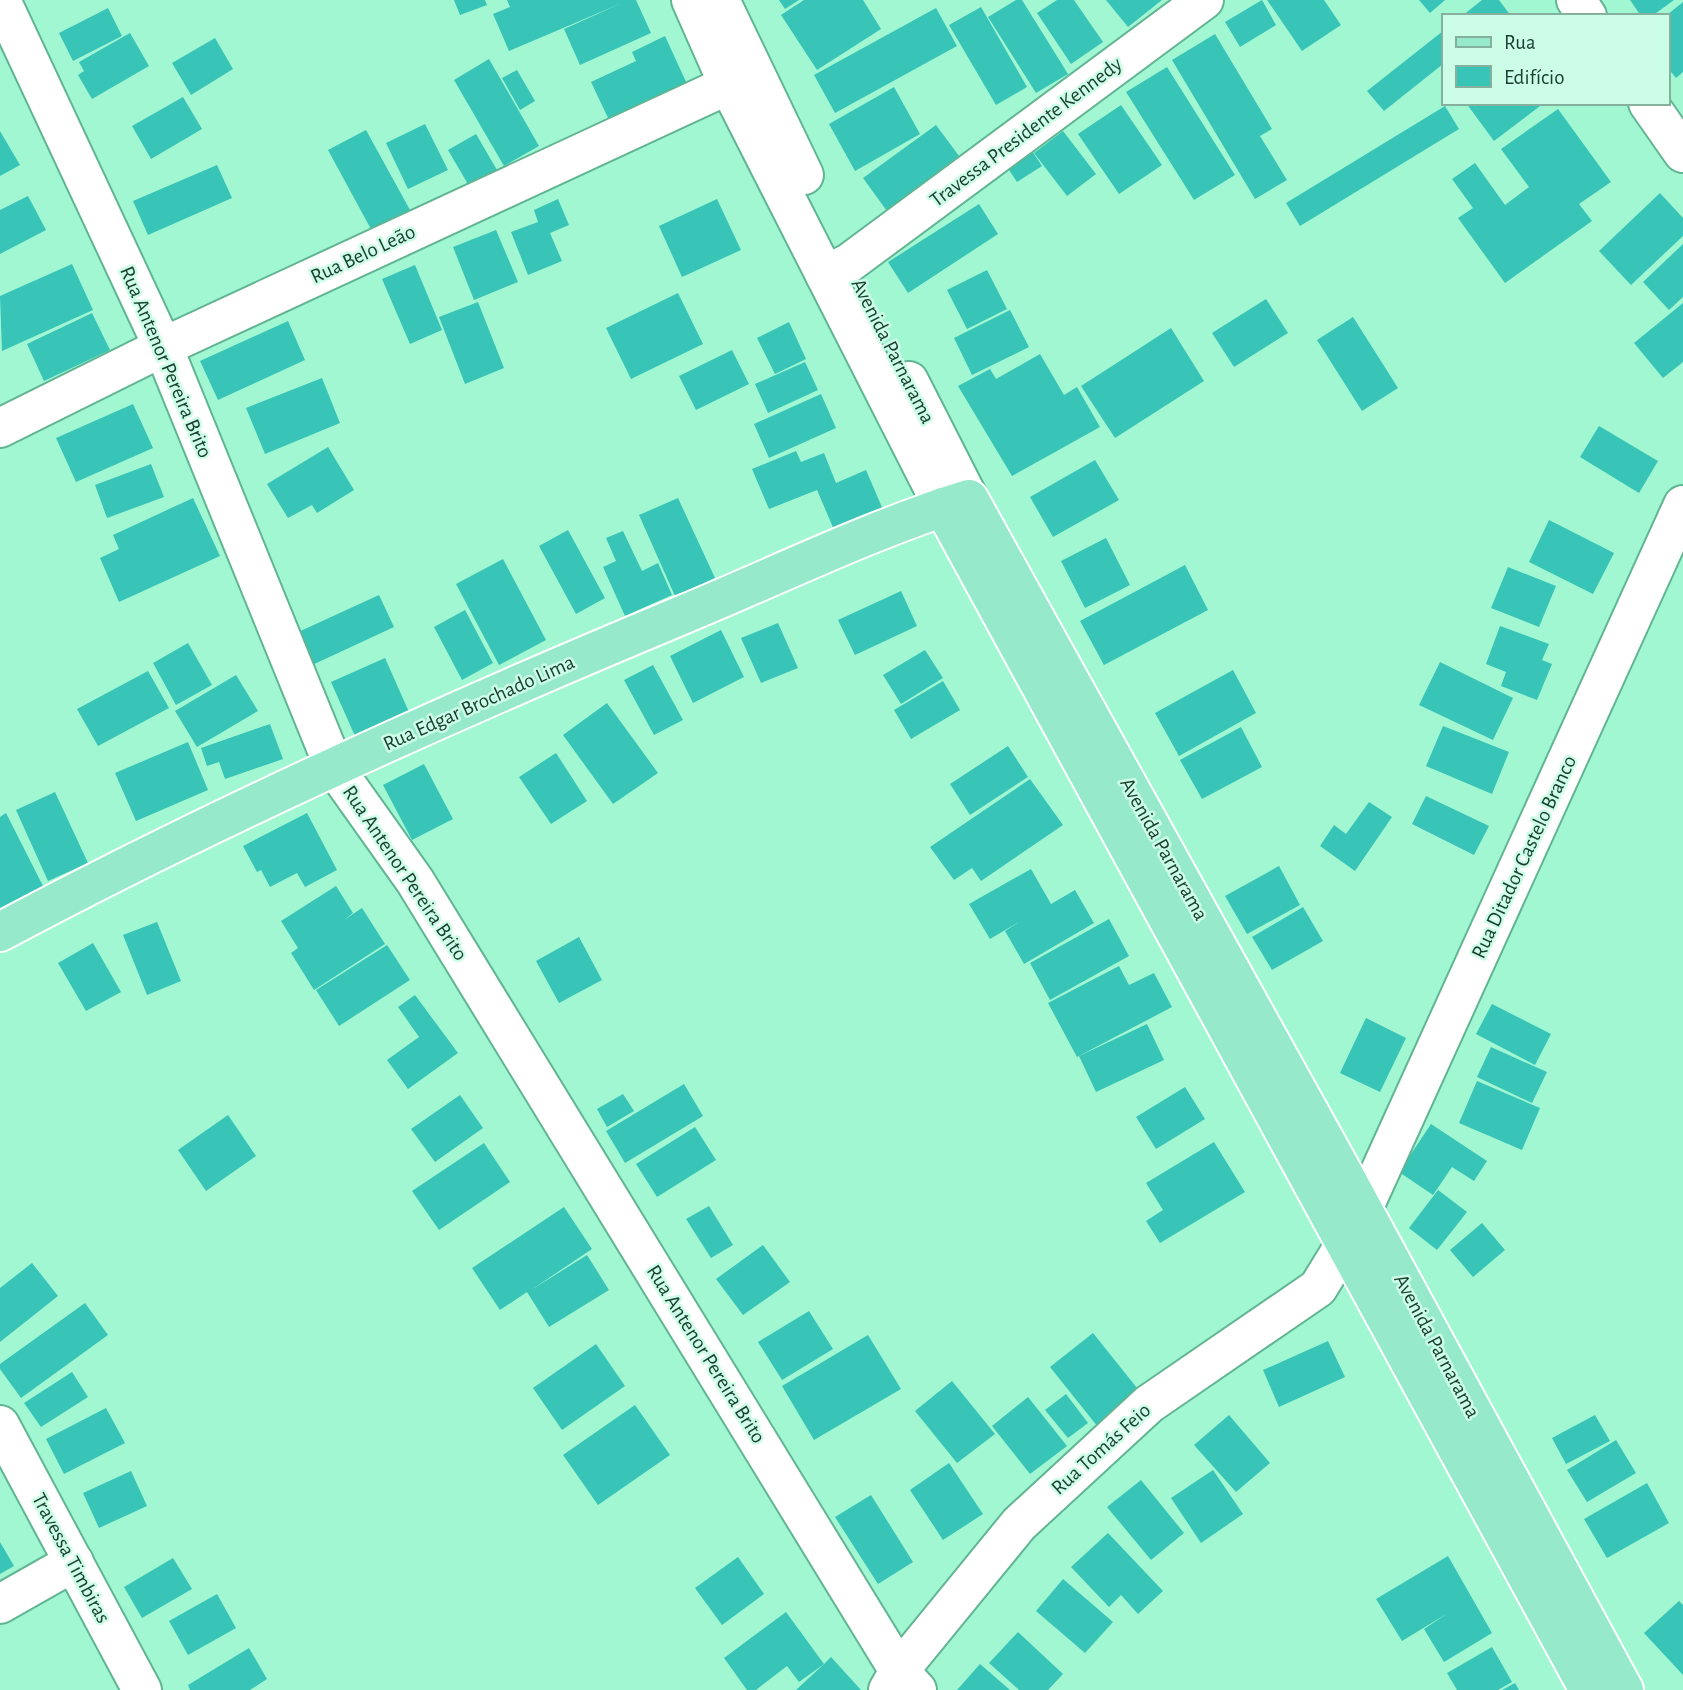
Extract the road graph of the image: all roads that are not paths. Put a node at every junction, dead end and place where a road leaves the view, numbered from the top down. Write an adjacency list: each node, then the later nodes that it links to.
1 (1, 0): 9 (street, Rua Antenor Pereira Brito)
2 (691, 0): 5 (street, Avenida Parnarama)
3 (720, 0): 5 (street, Avenida Parnarama)
4 (1204, 0): 8 (street, Travessa Presidente Kennedy)
5 (741, 79): 8 (street, Avenida Parnarama); 9 (street, Rua Belo Leão)
6 (1649, 105): 7 (street)
7 (1683, 153)
8 (837, 269): 11 (street, Avenida Parnarama)
9 (163, 347): 10 (street, Rua Belo Leão); 13 (street, Rua Antenor Pereira Brito)
10 (0, 428)
11 (956, 503): 13 (main road, Rua Edgar Brochado Lima); 15 (main road, Avenida Parnarama)
12 (1683, 505): 16 (street, Rua Ditador Castelo Branco)
13 (334, 767): 14 (main road, Rua Edgar Brochado Lima); 21 (street, Rua Antenor Pereira Brito)
14 (0, 932)
15 (1330, 1183): 16 (main road, Avenida Parnarama); 17 (main road, Avenida Parnarama)
16 (1363, 1209): 24 (main road, Avenida Parnarama)
17 (1345, 1244): 21 (street, Rua Tomás Feio); 23 (main road, Avenida Parnarama)
18 (0, 1426): 19 (street, Travessa Timbiras)
19 (74, 1562): 20 (street); 22 (street, Travessa Timbiras)
20 (0, 1604)
21 (901, 1684)
22 (142, 1690)
23 (1589, 1690)
24 (1624, 1690)

